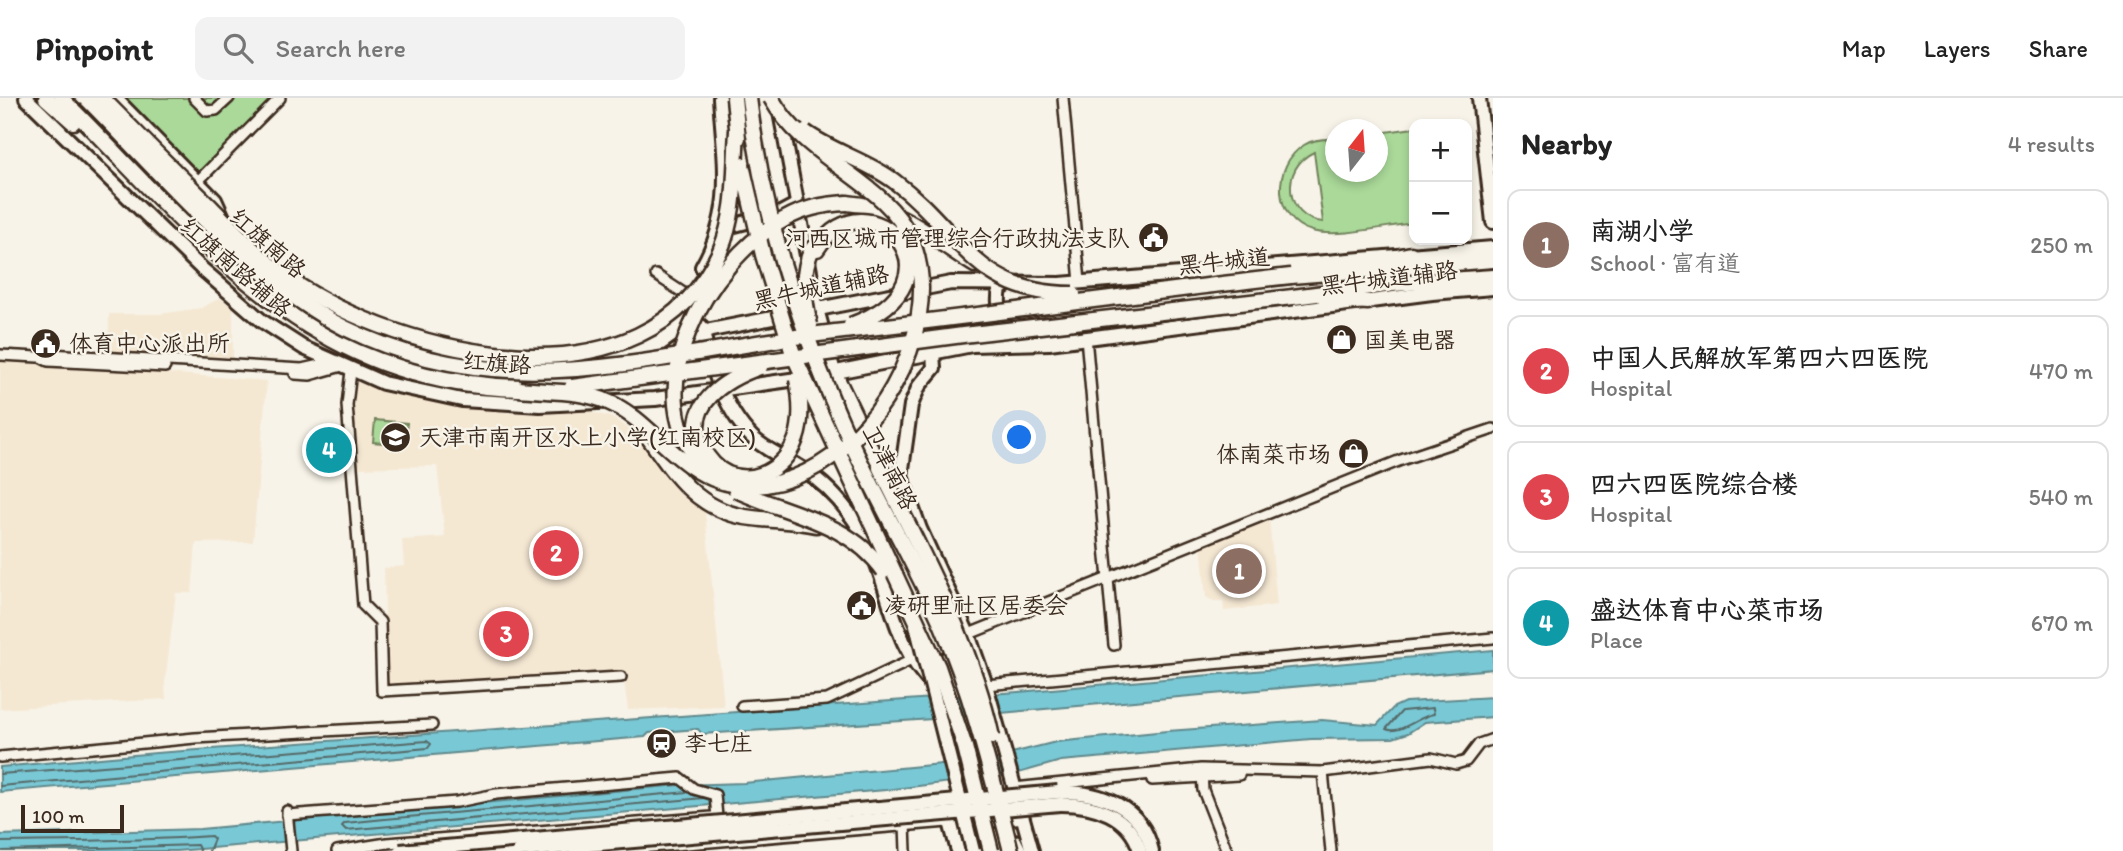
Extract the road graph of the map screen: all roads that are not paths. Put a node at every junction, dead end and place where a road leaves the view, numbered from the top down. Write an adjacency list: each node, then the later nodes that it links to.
1 (26, 98): 53 (main road, 红旗南路辅路)
2 (46, 98): 19 (highway)
3 (61, 98): 19 (highway)
4 (86, 98): 43 (highway, 红旗南路, bridge)
5 (97, 98): 17 (highway, bridge)
6 (102, 98): 17 (highway, bridge)
7 (115, 98): 21 (main road, 红旗南路辅路)
8 (194, 98): 9 (street)
9 (229, 98)
10 (281, 98): 21 (street)
11 (720, 98): 23 (main road)
12 (734, 98): 18 (highway, 卫津南路, bridge)
13 (749, 98): 55 (highway, 卫津南路, bridge)
14 (1063, 98): 34 (street)
15 (1482, 98): 20 (main road); 24 (main road)
16 (774, 100): 22 (main road); 31 (highway, bridge); 61 (highway, bridge)
17 (121, 117): 33 (highway, bridge)
18 (737, 131): 33 (highway, bridge); 51 (highway, 卫津南路, bridge)
19 (105, 147): 57 (highway, 红旗路)
20 (1493, 173)
21 (198, 181): 56 (main road, 红旗南路辅路)
22 (797, 201): 23 (main road); 41 (main road)
23 (723, 216): 37 (main road)
24 (1493, 222)
25 (1493, 239): 26 (main road)
26 (1488, 248): 27 (main road, 黑牛城道辅路)
27 (1411, 254): 29 (highway); 34 (main road, 黑牛城道辅路)
28 (1493, 260): 29 (highway, 黑牛城道)
29 (1340, 270): 38 (highway, 黑牛城道, bridge)
30 (656, 275): 37 (street)
31 (985, 276): 35 (main road, 黑牛城道辅路); 38 (highway, bridge); 41 (main road, 黑牛城道辅路); 48 (main road); 63 (highway, bridge)
32 (1493, 277): 39 (highway, 黑牛城道)
33 (286, 278): 43 (highway, bridge)
34 (1080, 282): 35 (main road, 黑牛城道辅路)
35 (1007, 284): 47 (main road)
36 (1493, 288): 40 (main road, 黑牛城道辅路)
37 (688, 289): 45 (main road)
38 (1113, 295): 42 (highway, 黑牛城道, bridge)
39 (1293, 297): 40 (highway); 46 (highway, 黑牛城道, bridge)
40 (1368, 302): 47 (main road, 黑牛城道辅路)
41 (817, 309): 45 (main road, 黑牛城道辅路); 55 (main road)
42 (960, 318): 44 (highway, 红旗路, bridge)
43 (347, 328): 52 (highway, 红旗南路, bridge)
44 (833, 332): 52 (highway, 红旗路, bridge); 55 (highway, bridge)
45 (702, 333): 54 (main road, 红旗南路辅路); 58 (main road)
46 (963, 335): 51 (highway, 红旗路, bridge)
47 (1086, 337): 48 (main road, 黑牛城道辅路); 64 (street)
48 (982, 344): 49 (main road, 黑牛城道辅路)
49 (933, 352): 55 (main road, 黑牛城道辅路); 67 (main road)
50 (0, 355): 53 (street)
51 (791, 356): 51 (highway, bridge); 57 (highway, 红旗路, bridge); 65 (highway, 卫津南路, bridge)
52 (456, 365)
53 (342, 366): 60 (main road, 红旗南路辅路); 72 (street)
54 (651, 367): 56 (main road, 红旗南路辅路); 59 (main road)
55 (822, 373): 58 (main road, 黑牛城道辅路); 65 (main road); 89 (highway, 卫津南路, bridge); 89 (highway, bridge)
56 (540, 381): 60 (main road)
57 (519, 389): 61 (highway, bridge)
58 (724, 395): 59 (main road, 红旗南路辅路); 71 (main road)
59 (655, 399): 60 (main road, 红旗南路辅路)
60 (540, 405)
61 (636, 420): 63 (highway, bridge)
62 (1493, 429): 64 (street)
63 (835, 530): 65 (highway, bridge)
64 (1108, 576): 67 (street); 69 (street)
65 (912, 601): 66 (highway, 卫津南路, bridge); 67 (main road); 70 (main road)
66 (916, 622): 97 (main road, bridge); 98 (highway, 卫津南路, bridge)
67 (968, 634): 70 (street); 73 (main road)
68 (1493, 638): 73 (street)
69 (1114, 645)
70 (937, 647): 71 (street)
71 (911, 660): 74 (street); 80 (main road, bridge)
72 (621, 677)
73 (986, 685): 81 (main road)
74 (742, 706)
75 (432, 725): 77 (street)
76 (1493, 739): 79 (street)
77 (0, 757)
78 (1201, 773): 79 (street); 81 (street); 102 (street)
79 (1321, 774): 103 (street)
80 (980, 788): 81 (main road); 82 (main road)
81 (1015, 789): 83 (main road)
82 (944, 798): 84 (street); 85 (main road)
83 (1021, 812): 85 (main road); 99 (main road)
84 (717, 814): 87 (street); 88 (street)
85 (948, 822): 86 (street); 96 (main road)
86 (905, 824): 94 (street); 95 (street)
87 (592, 826): 90 (street); 93 (street)
88 (291, 847)
89 (1016, 849)
90 (337, 851)
91 (400, 851): 101 (main road, bridge)
92 (519, 851): 100 (main road, bridge)
93 (594, 851)
94 (604, 851)
95 (906, 851)
96 (958, 851)
97 (973, 851)
98 (991, 851)
99 (1032, 851)
100 (1140, 851)
101 (1152, 851)
102 (1227, 851)
103 (1329, 851)

